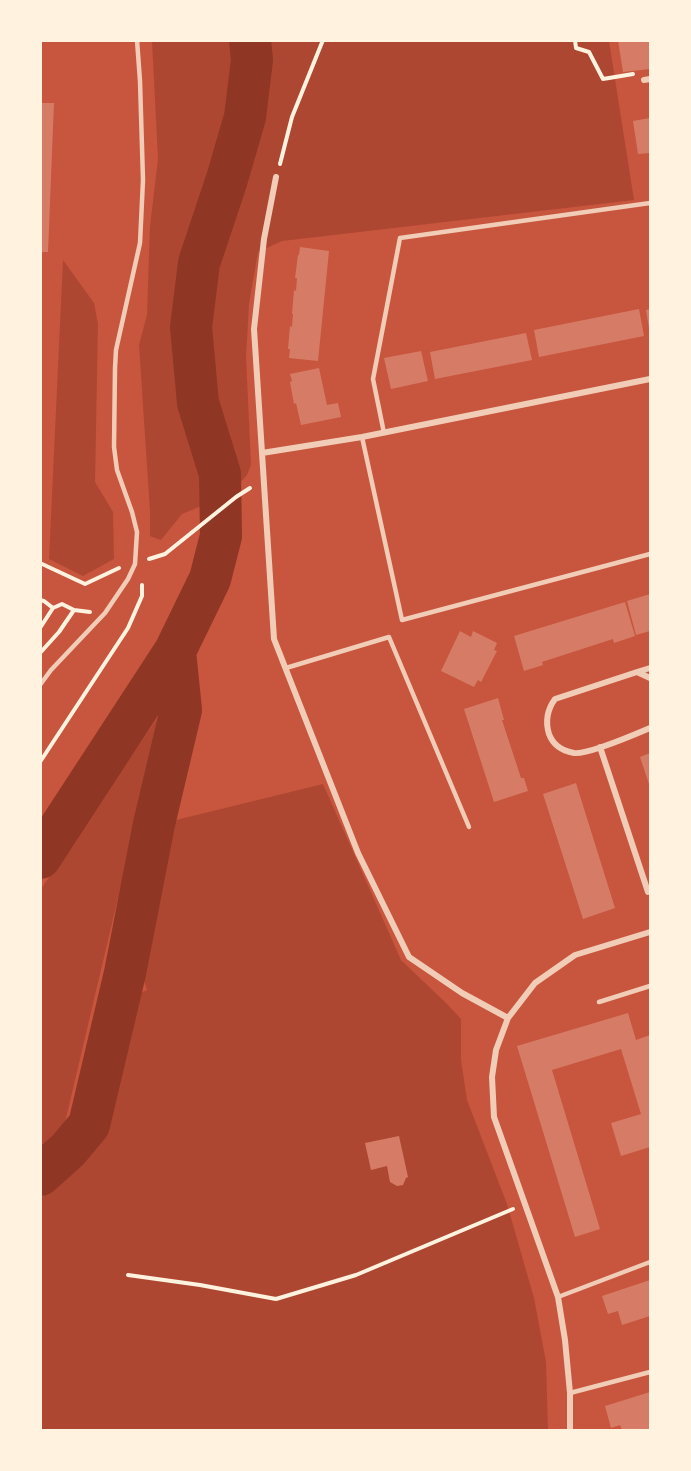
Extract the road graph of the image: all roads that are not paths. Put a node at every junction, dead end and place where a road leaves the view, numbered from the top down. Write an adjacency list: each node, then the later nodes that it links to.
1 (136, 40): 13 (lane)
2 (276, 177): 7 (street)
3 (651, 203): 5 (lane)
4 (651, 379): 5 (street)
5 (384, 433): 6 (street)
6 (362, 437): 7 (street); 8 (lane)
7 (262, 453): 9 (street)
8 (651, 554)
9 (286, 668): 16 (lane); 21 (street)
10 (651, 668): 11 (street)
11 (637, 672): 12 (street); 15 (street)
12 (651, 678)
13 (40, 685)
14 (651, 728): 15 (street)
15 (600, 747): 17 (street)
16 (470, 827)
17 (648, 892)
18 (651, 932): 21 (street)
19 (651, 987): 20 (lane)
20 (599, 1002)
21 (508, 1018): 23 (street)
22 (651, 1262): 23 (lane)
23 (558, 1297): 25 (street)
24 (651, 1372): 25 (lane)
25 (570, 1393): 26 (street)
26 (570, 1431)

